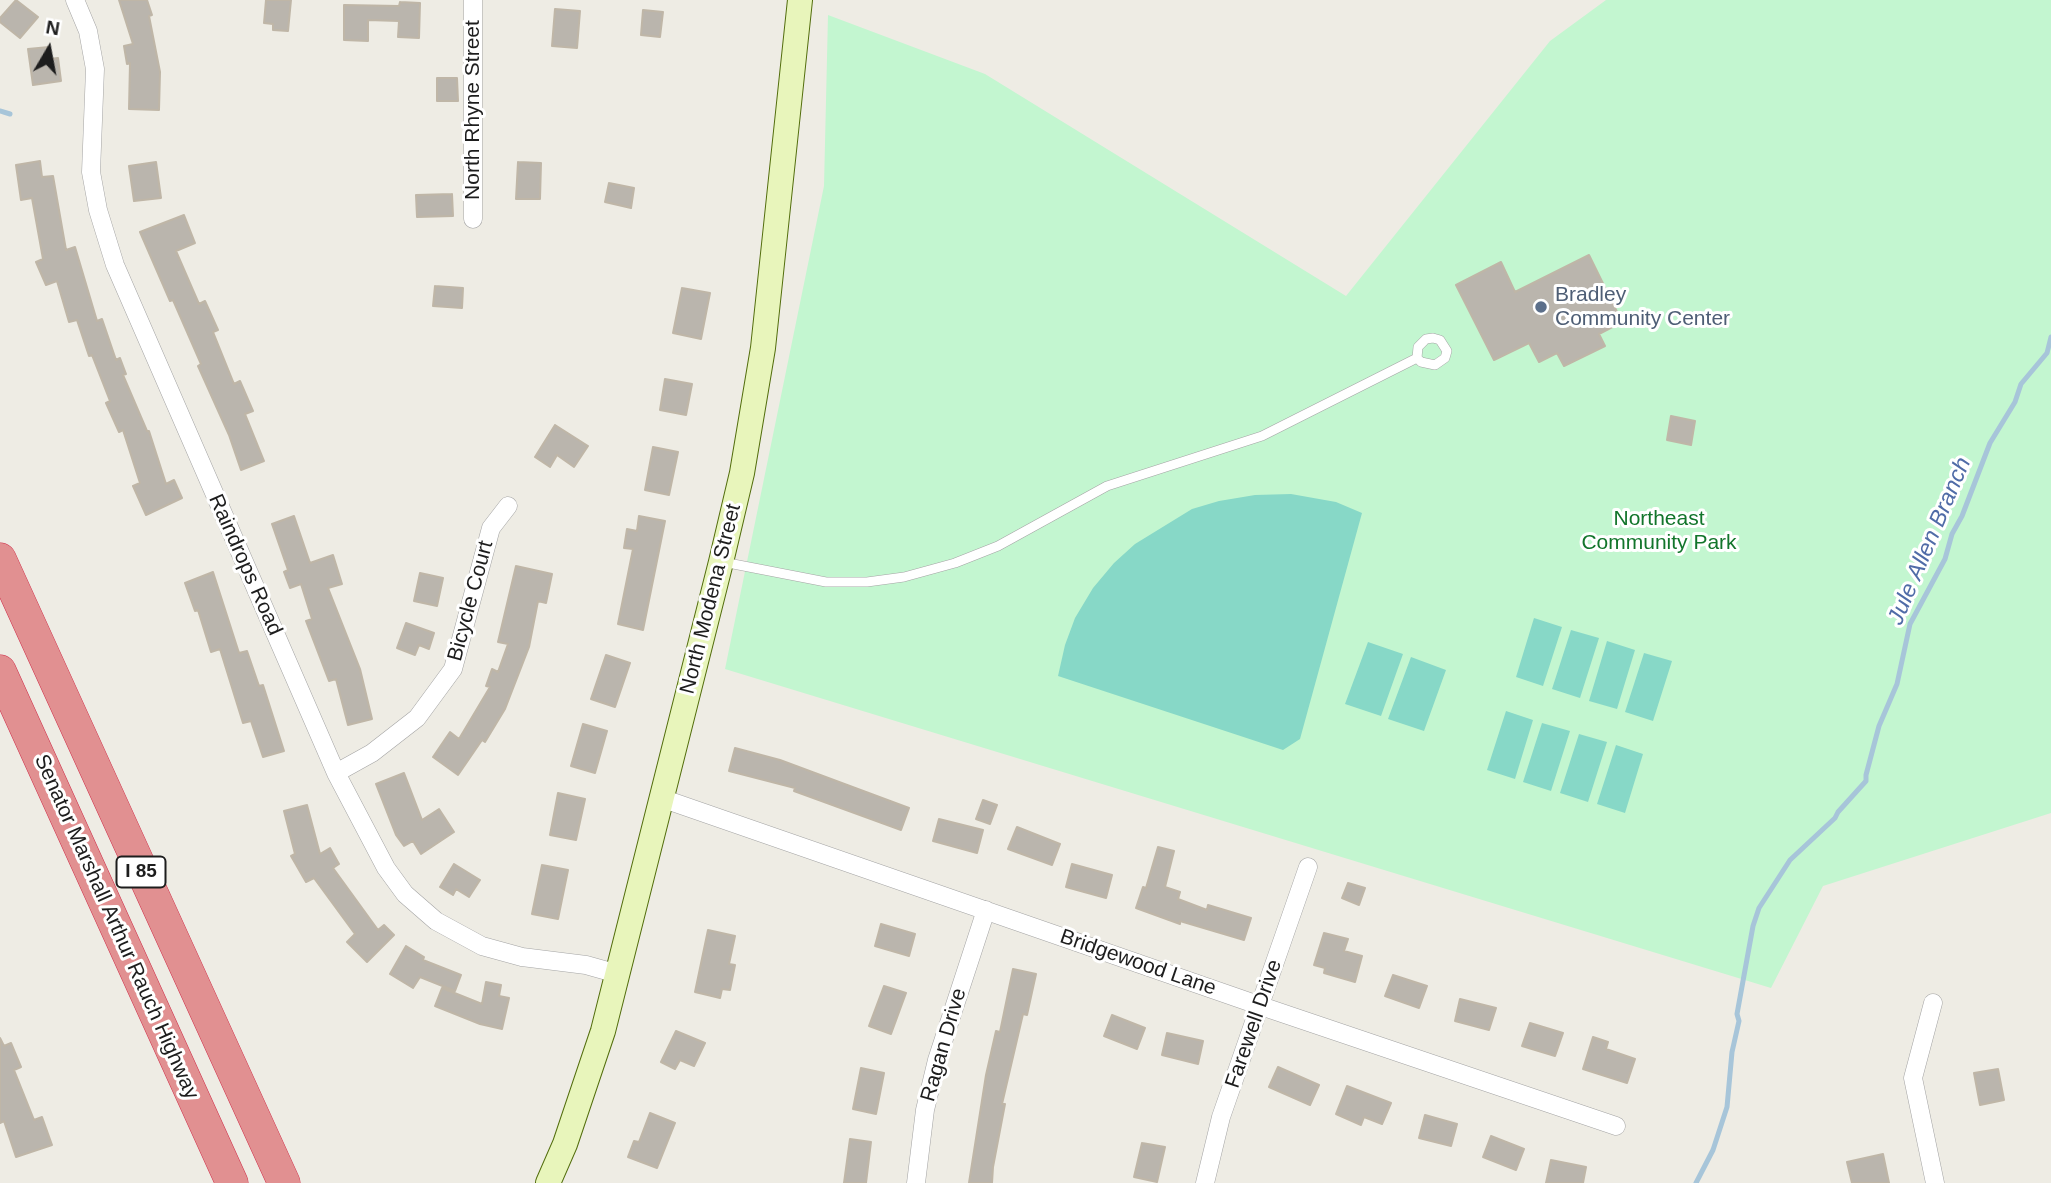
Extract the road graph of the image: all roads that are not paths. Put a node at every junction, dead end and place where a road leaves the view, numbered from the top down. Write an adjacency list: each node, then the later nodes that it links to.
1 (75, 0): 10 (street, Raindrops Road)
2 (474, 0): 4 (street, North Rhyne Street)
3 (800, 0): 8 (street, North Modena Street)
4 (473, 219)
5 (1417, 358): 8 (lane)
6 (508, 506): 10 (street, Bicycle Court)
7 (0, 559): 19 (highway, I 85)
8 (722, 562): 11 (street, North Modena Street)
9 (0, 671): 18 (highway, Senator Marshall Arthur Rauch Highway / I 85)
10 (336, 773): 14 (street, Raindrops Road)
11 (661, 798): 13 (street, Bridgewood Lane); 14 (street, North Modena Street)
12 (1308, 867): 16 (street, Farewell Drive)
13 (986, 910): 16 (street, Bridgewood Lane); 21 (street, Ragan Drive)
14 (618, 974): 20 (street, North Modena Street)
15 (1933, 1003): 23 (street)
16 (1261, 1006): 17 (street, Bridgewood Lane); 22 (street, Farewell Drive)
17 (1616, 1126)
18 (232, 1183)
19 (284, 1183)
20 (548, 1183)
21 (916, 1183)
22 (1205, 1183)
23 (1935, 1183)

